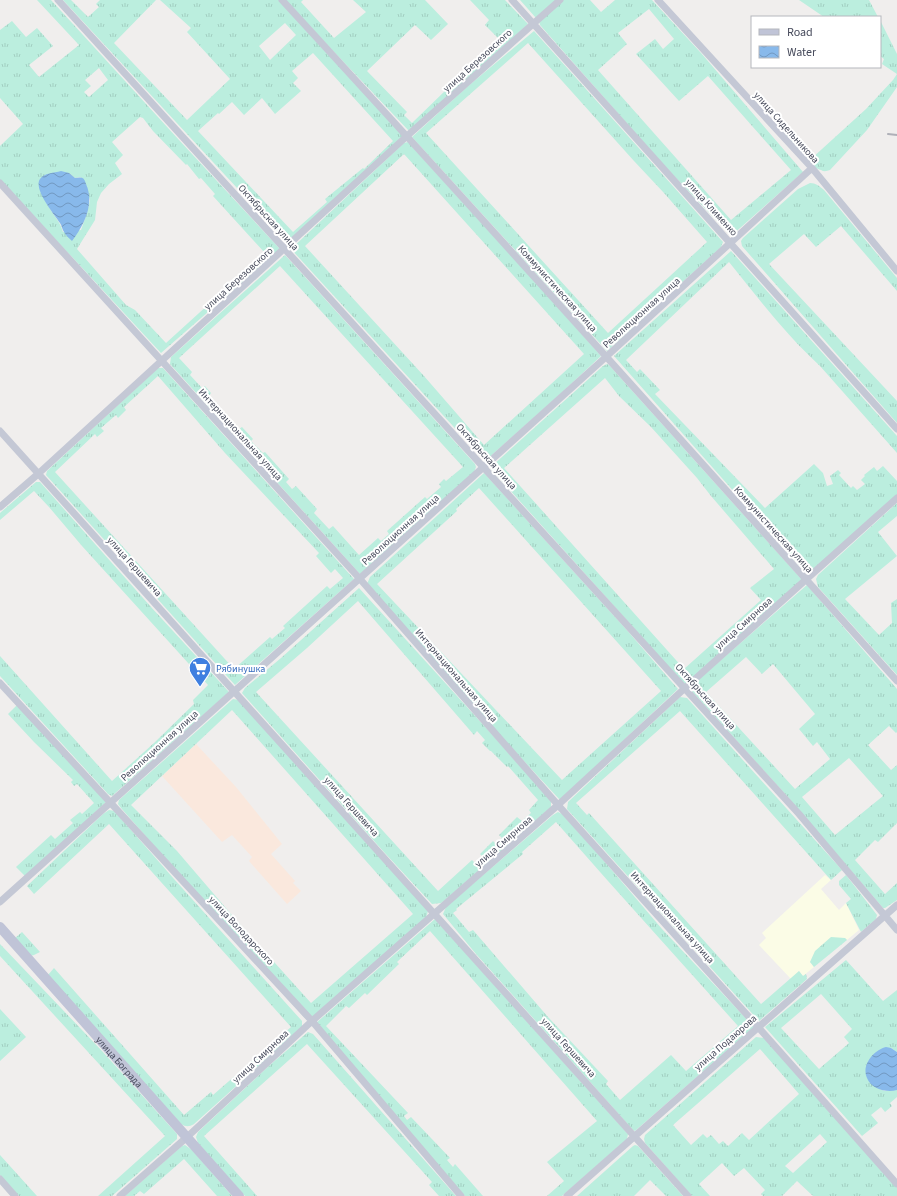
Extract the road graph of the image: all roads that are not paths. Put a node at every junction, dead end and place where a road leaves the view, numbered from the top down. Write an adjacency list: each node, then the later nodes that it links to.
1 (58, 0): 11 (street, Октябрьская улица)
2 (282, 0): 7 (street, Коммунистическая улица)
3 (512, 0): 6 (street, улица Клименко)
4 (560, 0): 6 (street, улица Березовского)
5 (658, 0): 8 (street, улица Сидельникова)
6 (534, 24): 7 (street, улица Березовского); 10 (street, улица Клименко)
7 (407, 136): 11 (street, улица Березовского); 13 (street, Коммунистическая улица)
8 (812, 168): 10 (street, Революционная улица); 12 (street, улица Сидельникова)
9 (0, 183): 14 (street, Интернациональная улица)
10 (731, 243): 13 (street, Революционная улица); 15 (street, улица Клименко)
11 (285, 249): 14 (street, улица Березовского); 17 (street, Октябрьская улица)
12 (897, 271)
13 (607, 356): 17 (street, Революционная улица); 22 (street, Коммунистическая улица)
14 (161, 361): 18 (street, улица Березовского); 21 (street, Интернациональная улица)
15 (897, 429)
16 (0, 431): 18 (street, улица Гершевича)
17 (483, 467): 21 (street, Революционная улица); 25 (street, Октябрьская улица)
18 (38, 474): 20 (street, улица Березовского); 26 (street, улица Гершевича)
19 (897, 498): 22 (street, улица Смирнова)
20 (0, 507)
21 (360, 579): 26 (street, Революционная улица); 28 (street, Интернациональная улица)
22 (806, 580): 23 (street, Коммунистическая улица); 25 (street, улица Смирнова)
23 (897, 681)
24 (0, 683): 27 (street, улица Володарского)
25 (685, 688): 28 (street, улица Смирнова); 32 (street, Октябрьская улица)
26 (234, 691): 27 (street, Революционная улица); 31 (street, улица Гершевича)
27 (110, 802): 29 (street, Революционная улица); 35 (street, улица Володарского)
28 (558, 805): 31 (street, улица Смирнова); 36 (street, Интернациональная улица)
29 (0, 902)
30 (897, 905): 32 (street, улица Подаюрова)
31 (435, 913): 35 (street, улица Смирнова); 37 (street, улица Гершевича)
32 (884, 916): 34 (street, Октябрьская улица); 36 (street, улица Подаюрова)
33 (0, 927): 38 (street, улица Бограда)
34 (897, 930)
35 (312, 1021): 38 (street, улица Смирнова); 44 (street, улица Володарского)
36 (758, 1027): 37 (street, улица Подаюрова); 40 (street, Интернациональная улица)
37 (634, 1136): 45 (street, улица Подаюрова); 46 (street, улица Гершевича)
38 (186, 1138): 42 (street, улица Смирнова); 43 (street, улица Бограда)
39 (0, 1179): 41 (street)
40 (897, 1184)
41 (15, 1196)
42 (120, 1196)
43 (239, 1196)
44 (462, 1196)
45 (567, 1196)
46 (688, 1196)

